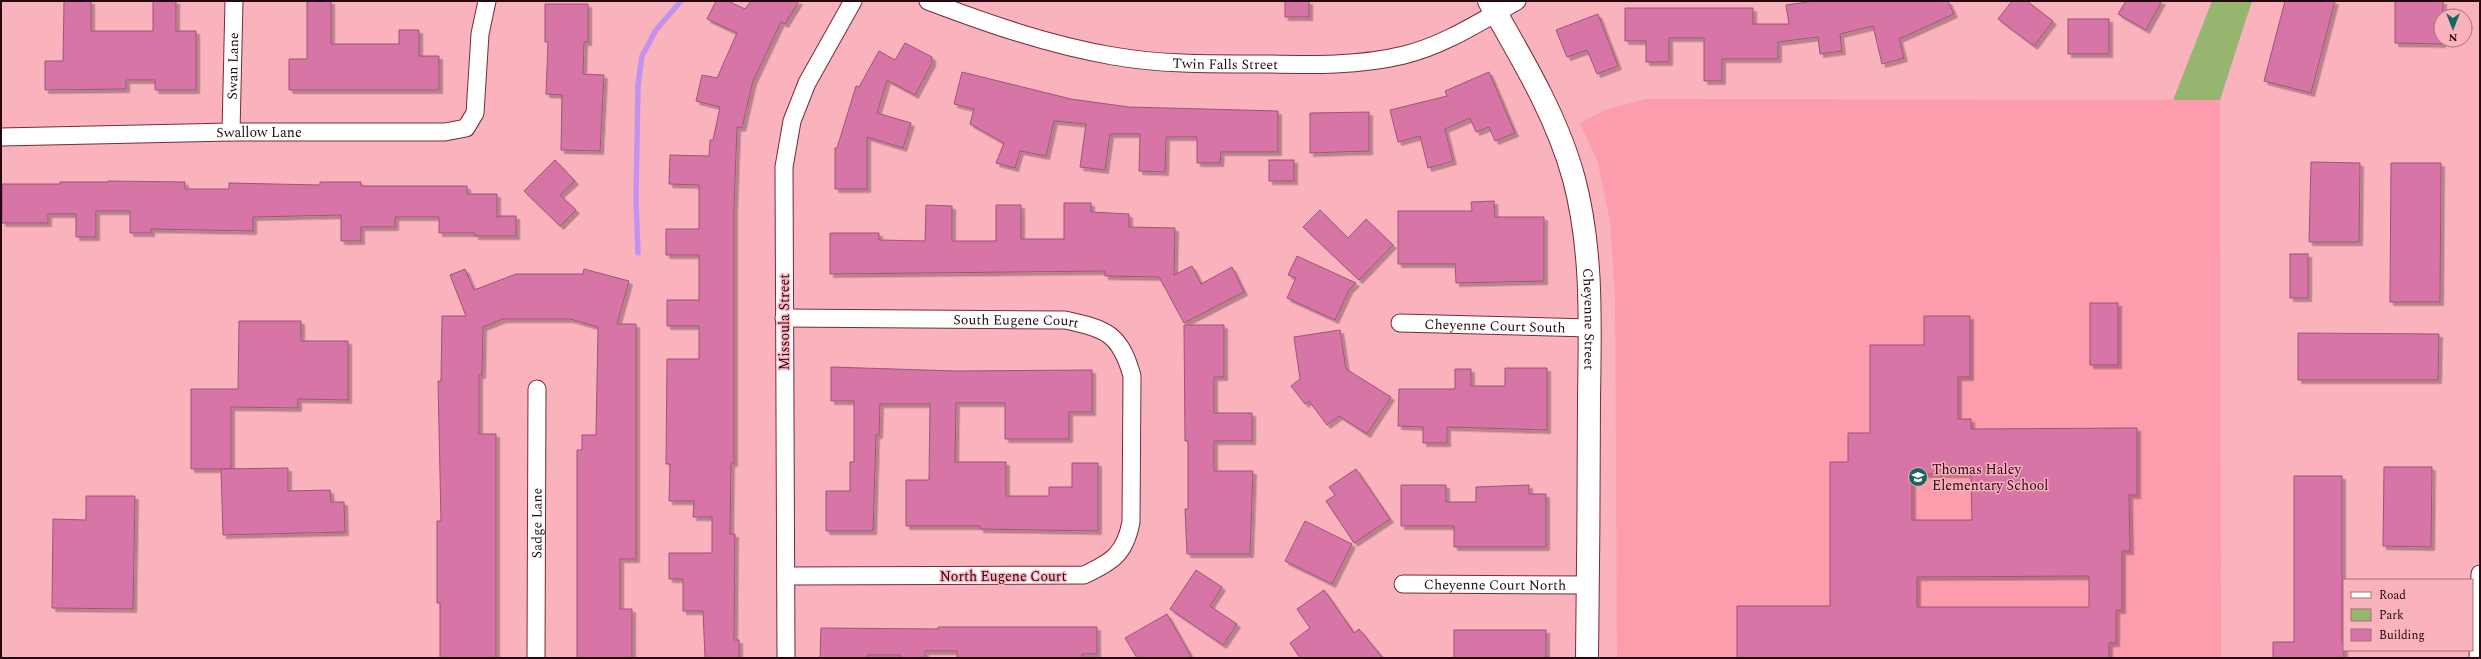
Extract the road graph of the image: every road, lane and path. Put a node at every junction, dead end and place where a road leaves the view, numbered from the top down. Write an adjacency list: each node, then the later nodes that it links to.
1 (234, 1): 7 (street, Swan Lane)
2 (487, 1): 7 (street, Swallow Lane)
3 (853, 1): 9 (street, Missoula Street)
4 (928, 1): 6 (street, Twin Falls Street)
5 (1517, 1): 6 (street, Twin Falls Street)
6 (1493, 7): 11 (street, Cheyenne Street)
7 (232, 132): 8 (street, Swallow Lane)
8 (1, 137)
9 (784, 318): 13 (street, South Eugene Court); 15 (street, Missoula Street)
10 (1400, 323): 11 (street, Cheyenne Court South)
11 (1590, 328): 17 (street, Cheyenne Street)
12 (538, 389): 18 (street, Sadge Lane)
13 (1132, 462): 15 (street, North Eugene Court)
14 (2480, 574): 21 (street)
15 (786, 576): 19 (street, Missoula Street)
16 (1402, 584): 17 (street, Cheyenne Court North)
17 (1588, 585): 20 (street, Cheyenne Street)
18 (536, 658)
19 (786, 658)
20 (1587, 658)
21 (2478, 658)

